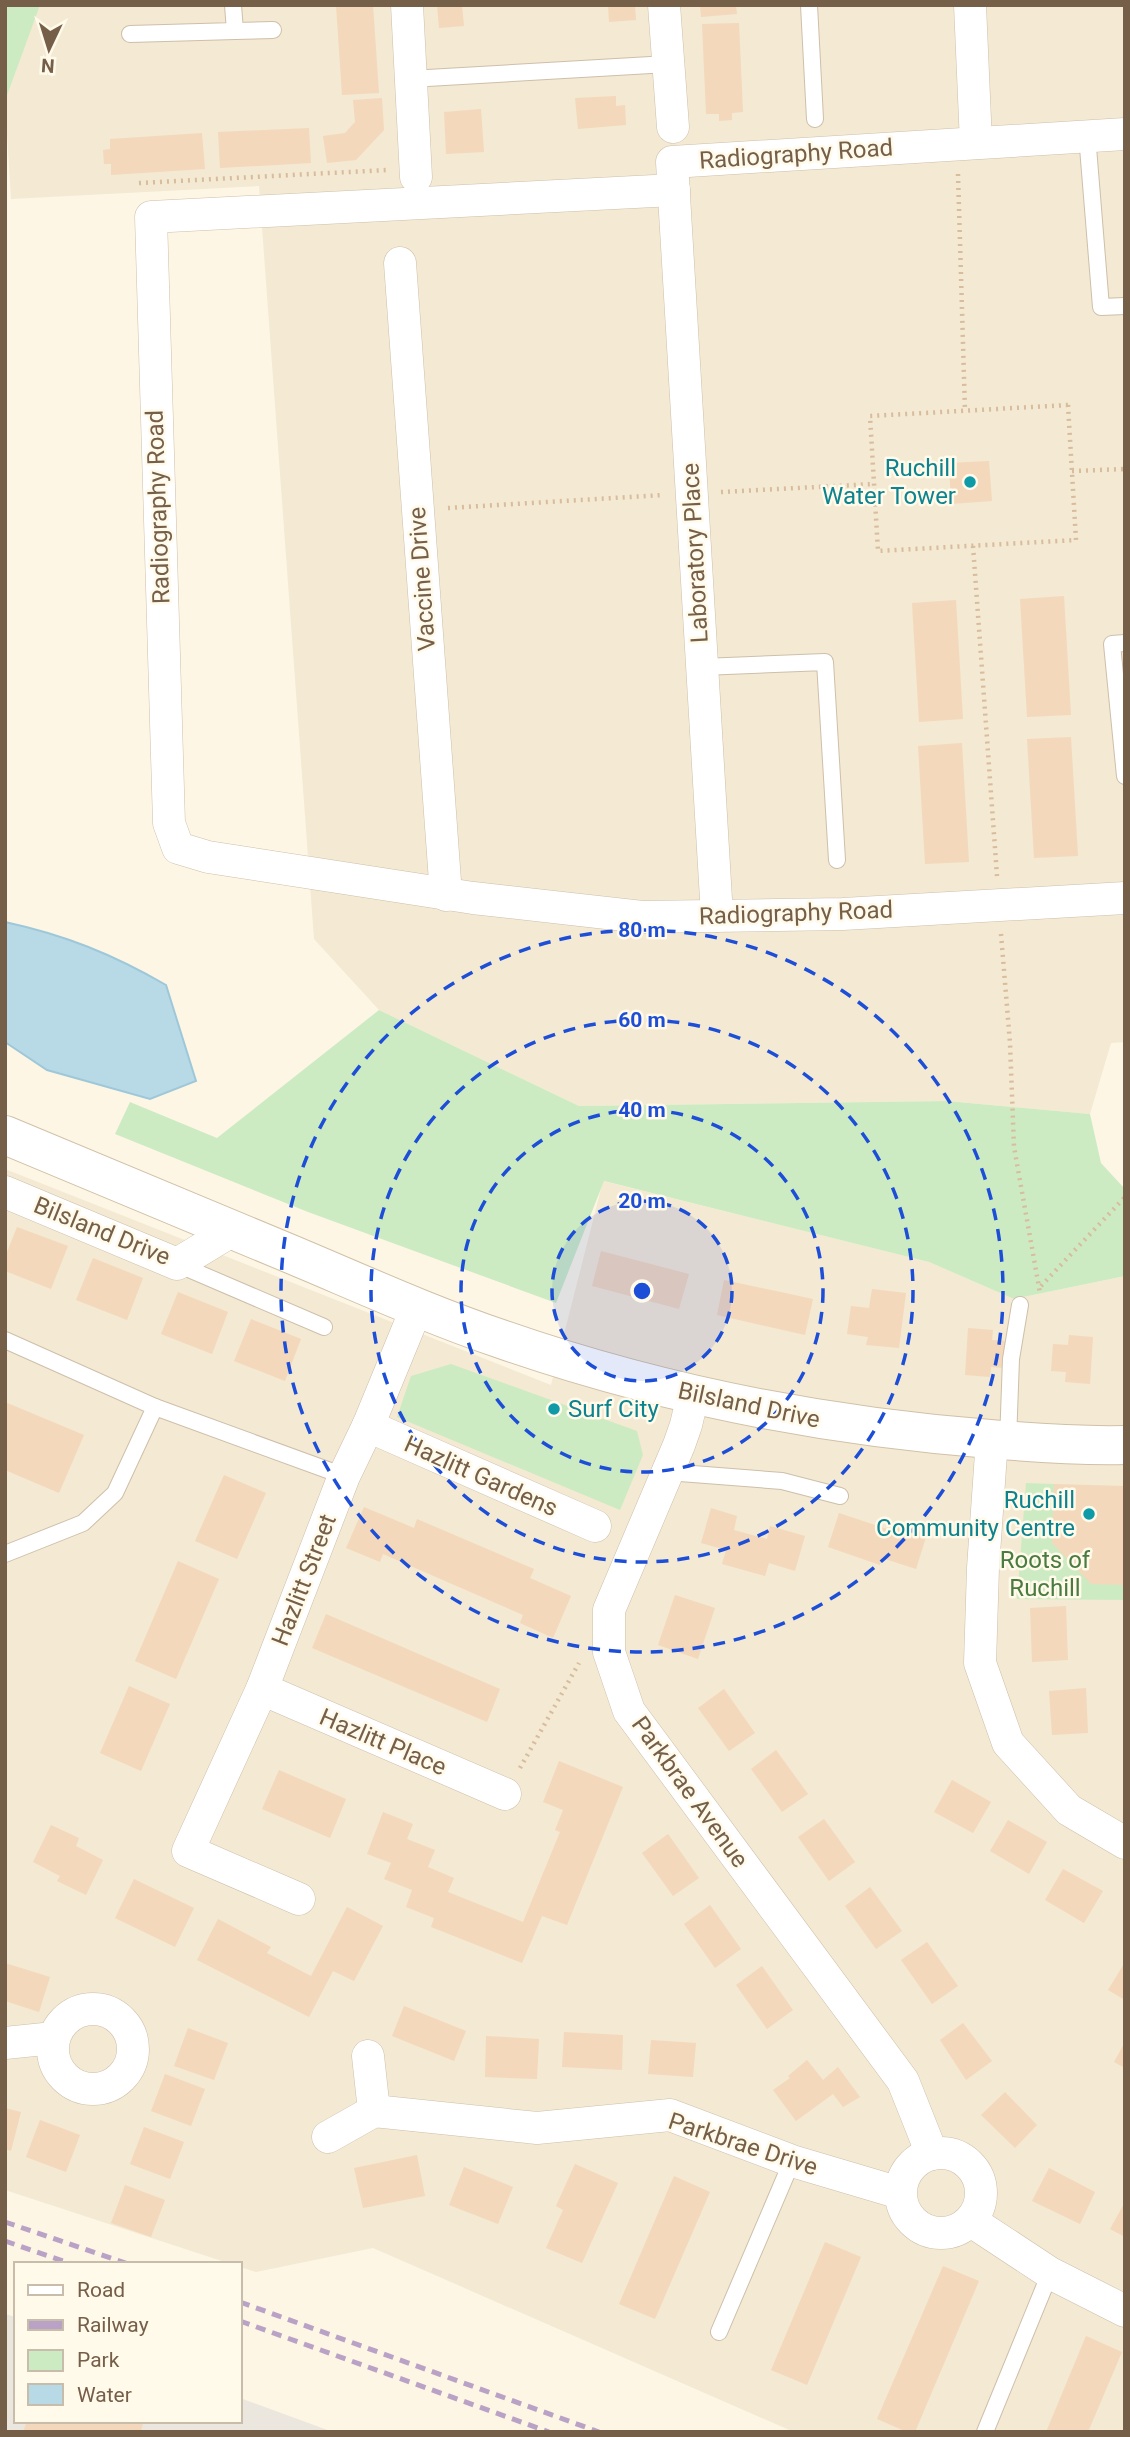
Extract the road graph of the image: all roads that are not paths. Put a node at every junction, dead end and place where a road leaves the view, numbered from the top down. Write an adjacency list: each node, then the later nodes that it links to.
1 (233, 5): 7 (lane)
2 (407, 5): 10 (street)
3 (664, 5): 9 (street)
4 (809, 5): 11 (lane)
5 (970, 5): 15 (street)
6 (273, 30): 7 (lane)
7 (234, 31): 8 (lane)
8 (130, 34)
9 (668, 64): 10 (lane); 12 (street)
10 (410, 79): 16 (street)
11 (815, 118)
12 (673, 127)
13 (1125, 134): 14 (street, Radiography Road)
14 (1087, 135): 15 (street, Radiography Road); 19 (lane)
15 (966, 143): 17 (street, Radiography Road)
16 (407, 173)
17 (674, 190): 21 (street, Laboratory Place); 24 (street, Radiography Road)
18 (400, 263): 24 (street, Vaccine Drive)
19 (1125, 306)
20 (1125, 643): 22 (lane)
21 (702, 667): 23 (lane); 26 (street, Laboratory Place)
22 (1125, 776)
23 (837, 860)
24 (446, 895): 26 (street, Radiography Road)
25 (1125, 898): 26 (street, Radiography Road)
26 (717, 916)
27 (5, 1135): 29 (main road, Bilsland Drive)
28 (5, 1192): 30 (street, Bilsland Drive)
29 (233, 1230): 30 (street, Bilsland Drive); 32 (main road, Bilsland Drive)
30 (177, 1264): 33 (lane)
31 (1020, 1305): 38 (lane)
32 (417, 1307): 35 (main road, Bilsland Drive); 37 (street, Hazlitt Street)
33 (324, 1327)
34 (5, 1340): 36 (lane)
35 (693, 1395): 38 (main road, Bilsland Drive); 40 (street, Parkbrae Avenue)
36 (155, 1407): 41 (lane); 44 (lane)
37 (368, 1426): 41 (street, Hazlitt Street); 43 (street, Hazlitt Gardens)
38 (1000, 1440): 39 (main road, Bilsland Drive); 47 (street)
39 (1125, 1446)
40 (667, 1472): 42 (lane); 54 (street, Parkbrae Avenue)
41 (344, 1476): 45 (street, Hazlitt Street)
42 (840, 1496)
43 (595, 1526)
44 (5, 1555)
45 (262, 1689): 46 (street, Hazlitt Place); 48 (street, Hazlitt Street)
46 (505, 1794)
47 (1125, 1843)
48 (299, 1899)
49 (54, 2038): 50 (street)
50 (5, 2043)
51 (368, 2056): 52 (street)
52 (374, 2111): 53 (street); 55 (street, Parkbrae Drive)
53 (328, 2137)
54 (932, 2154): 56 (street); 57 (street)
55 (792, 2161): 56 (street, Parkbrae Drive); 60 (lane)
56 (900, 2193): 57 (street)
57 (971, 2221): 58 (street)
58 (1050, 2273): 59 (street); 61 (lane)
59 (1125, 2311)
60 (719, 2332)
61 (985, 2432)

